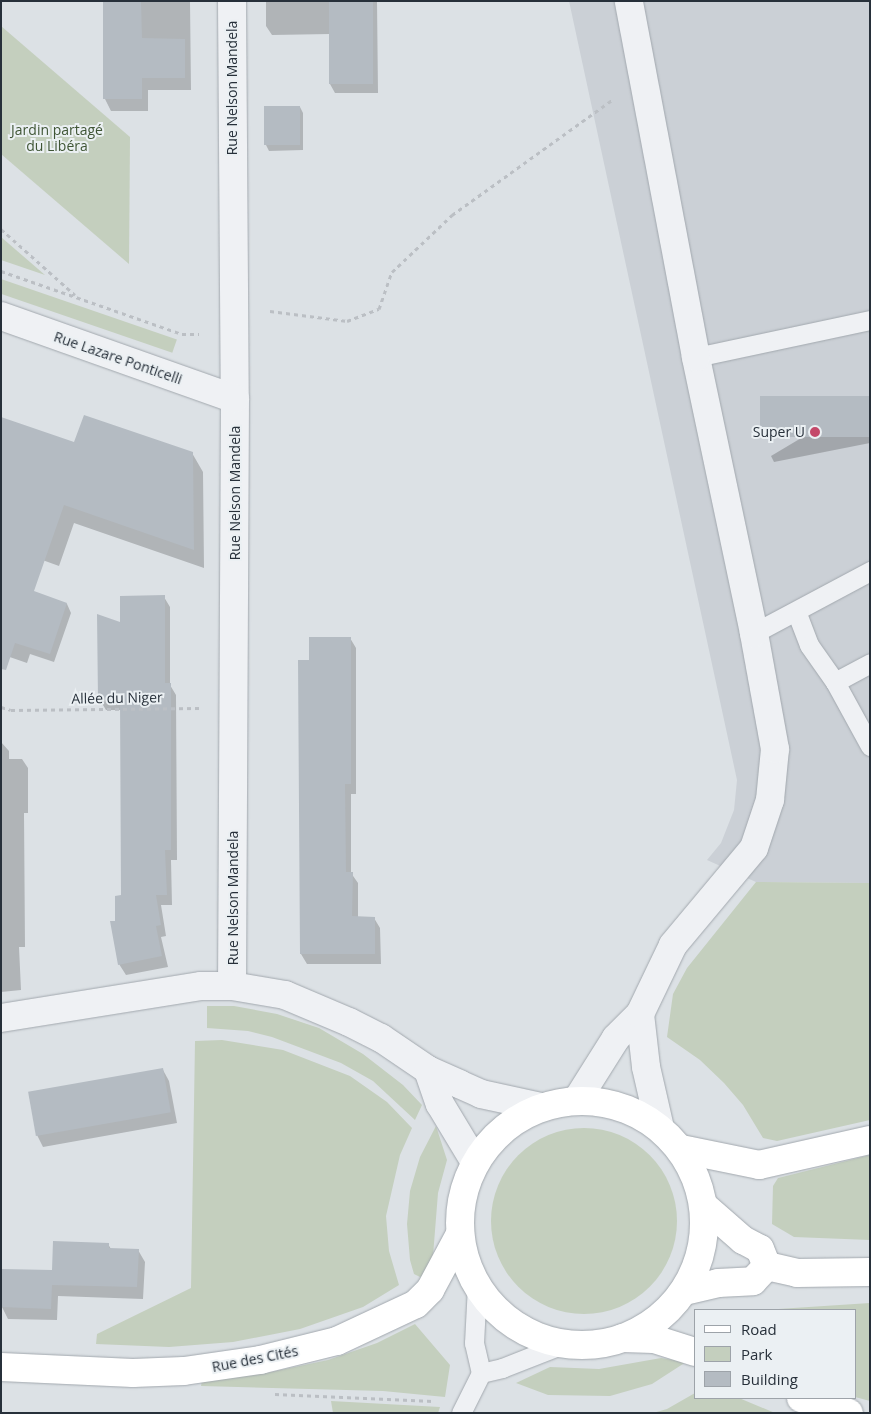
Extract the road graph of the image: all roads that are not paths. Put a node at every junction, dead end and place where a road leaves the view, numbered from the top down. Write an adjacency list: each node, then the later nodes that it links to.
1 (232, 1): 6 (street, Rue Nelson Mandela)
2 (629, 1): 5 (street)
3 (1, 316): 6 (street, Rue Lazare Ponticelli)
4 (870, 320): 5 (lane)
5 (696, 356): 9 (street)
6 (235, 399): 13 (street, Rue Nelson Mandela)
7 (870, 571): 8 (lane)
8 (796, 611): 9 (lane); 11 (lane)
9 (754, 633): 14 (street)
10 (870, 663): 11 (lane)
11 (835, 682): 12 (lane)
12 (870, 746)
13 (232, 986): 15 (street); 16 (street)
14 (640, 1014): 17 (street); 19 (street)
15 (1, 1018)
16 (428, 1070): 18 (street); 22 (street)
17 (577, 1100): 18 (street, Rue des Cités); 19 (street, Rue des Cités)
18 (541, 1107): 22 (street, Rue des Cités)
19 (660, 1128): 21 (street, Rue des Cités)
20 (870, 1140): 21 (street)
21 (680, 1149): 23 (street, Rue des Cités)
22 (475, 1162): 24 (street, Rue des Cités)
23 (704, 1206): 25 (street); 28 (street, Rue des Cités)
24 (460, 1234): 27 (street, Rue des Cités); 32 (street, Rue des Cités)
25 (767, 1266): 26 (street); 28 (street)
26 (870, 1272)
27 (477, 1286): 30 (street, Rue des Cités); 33 (lane)
28 (684, 1291): 29 (street, Rue des Cités)
29 (623, 1338): 30 (street, Rue des Cités); 31 (street)
30 (563, 1344): 33 (lane)
31 (694, 1352)
32 (1, 1367)
33 (481, 1373): 35 (lane)
34 (804, 1399): 36 (street)
35 (461, 1413)
36 (849, 1413)

